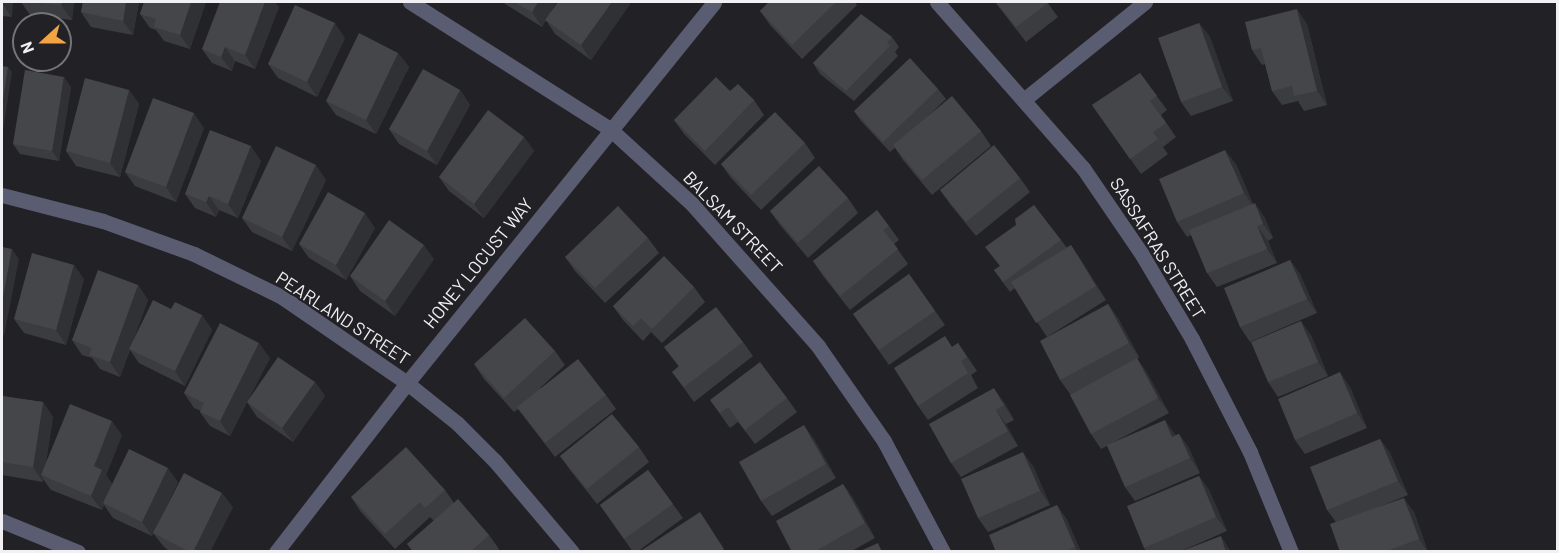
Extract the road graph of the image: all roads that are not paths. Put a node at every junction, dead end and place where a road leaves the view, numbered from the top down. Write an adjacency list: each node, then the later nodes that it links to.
1 (410, 2): 6 (street, BALSAM STREET)
2 (714, 2): 6 (street, HONEY LOCUST WAY)
3 (937, 2): 5 (street, SASSAFRAS STREET)
4 (1144, 2): 5 (street)
5 (1026, 98): 14 (street, SASSAFRAS STREET)
6 (610, 129): 8 (street, HONEY LOCUST WAY); 13 (street, BALSAM STREET)
7 (2, 195): 8 (street, PEARLAND STREET)
8 (406, 383): 11 (street, HONEY LOCUST WAY); 12 (street, PEARLAND STREET)
9 (2, 521): 10 (street)
10 (78, 552)
11 (276, 552)
12 (572, 552)
13 (943, 552)
14 (1292, 552)

